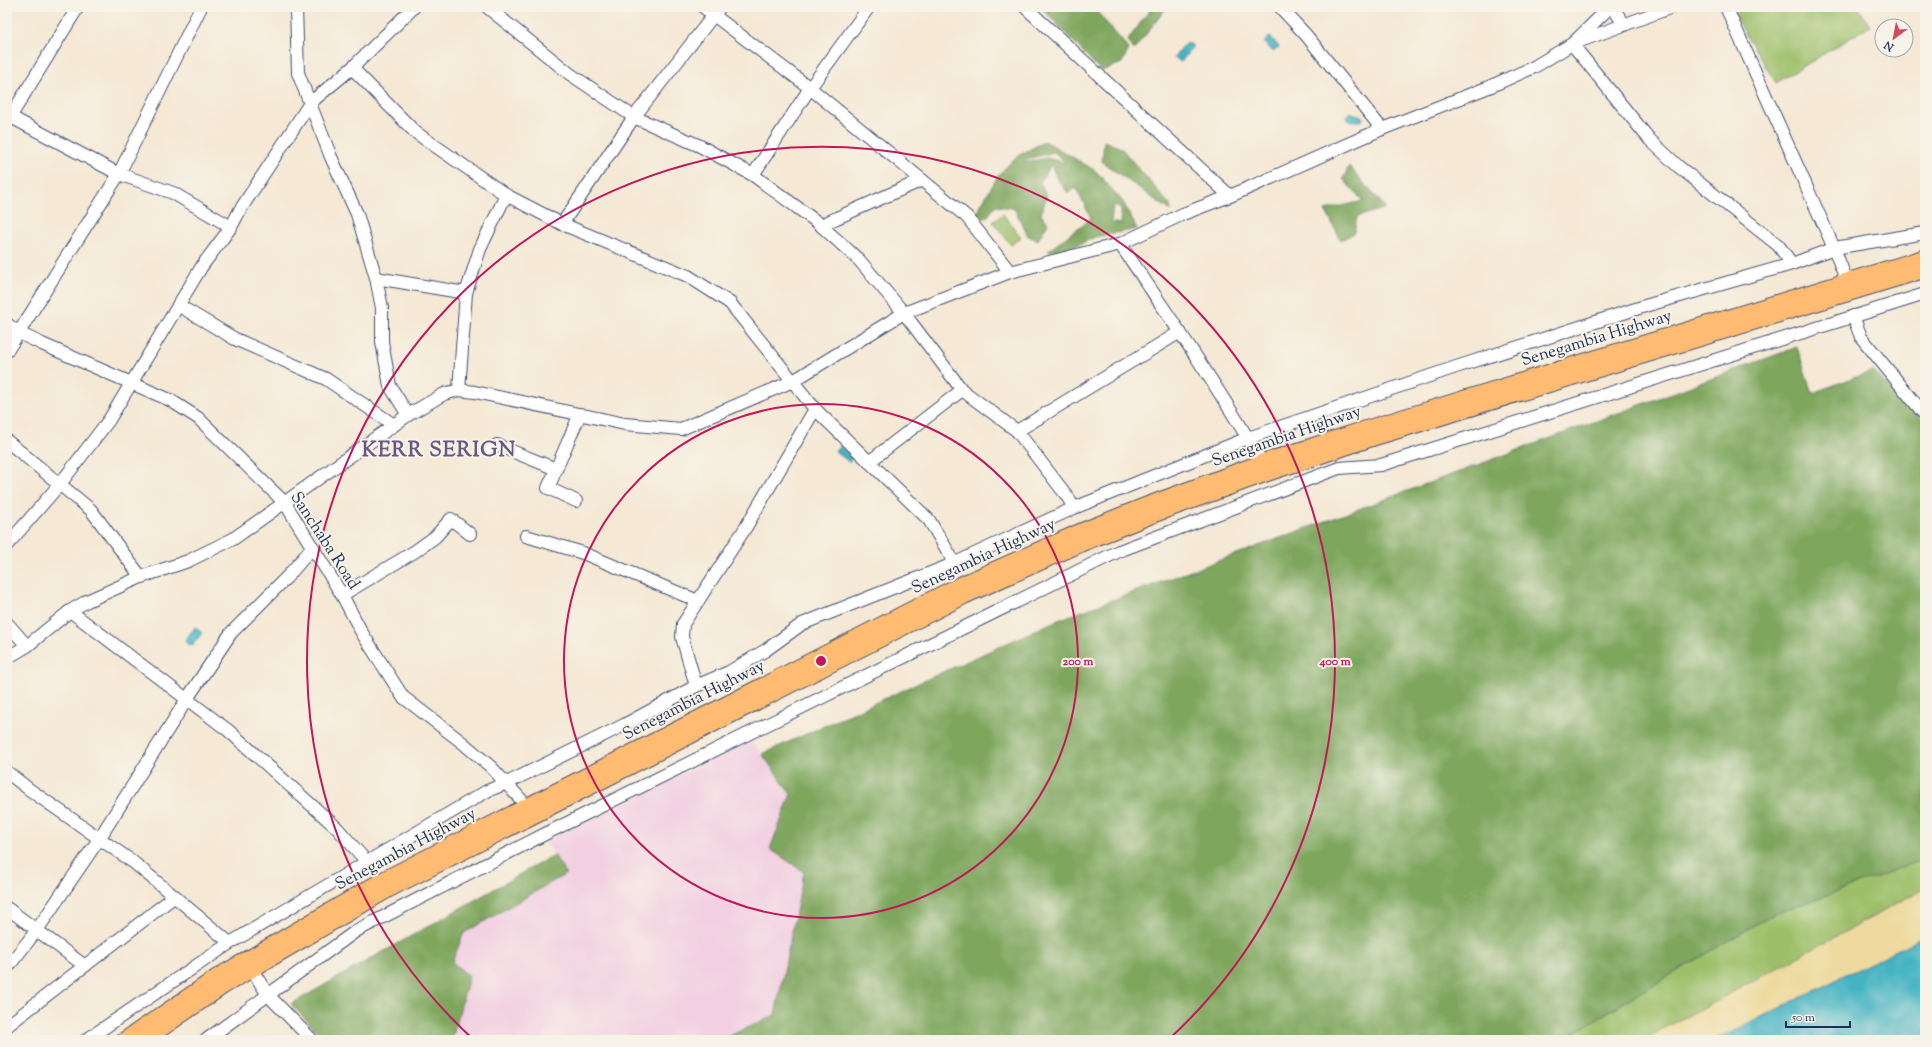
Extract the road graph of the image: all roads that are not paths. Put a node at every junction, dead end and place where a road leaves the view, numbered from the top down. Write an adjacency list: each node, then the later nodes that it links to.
1 (78, 7): 20 (street)
2 (201, 7): 22 (street)
3 (296, 7): 18 (street)
4 (414, 7): 16 (street)
5 (487, 7): 19 (street)
6 (703, 7): 13 (street)
7 (868, 7): 17 (street)
8 (1026, 7): 26 (street)
9 (1280, 7): 21 (street)
10 (1611, 7): 14 (street); 15 (street)
11 (1672, 7): 14 (street)
12 (1726, 7): 32 (street)
13 (717, 11): 17 (street); 19 (street)
14 (1625, 25): 15 (street)
15 (1572, 44): 21 (street); 34 (street)
16 (352, 68): 18 (street); 25 (street)
17 (810, 88): 23 (street); 24 (street)
18 (310, 103): 29 (street); 37 (street)
19 (634, 117): 23 (street); 27 (street)
20 (8, 118): 22 (street)
21 (1382, 129): 26 (street)
22 (120, 174): 29 (street); 46 (street)
23 (753, 175): 28 (street)
24 (922, 180): 28 (street); 36 (street)
25 (506, 195): 27 (street); 39 (street)
26 (1230, 196): 31 (street)
27 (562, 224): 48 (street)
28 (821, 226): 42 (street)
29 (231, 227): 41 (street)
30 (1925, 233): 32 (street)
31 (1120, 244): 36 (street); 45 (street)
32 (1834, 248): 34 (street); 38 (street)
33 (1925, 257): 38 (main road, Senegambia Highway)
34 (1792, 264): 58 (street)
35 (1925, 270): 93 (main road, Senegambia Highway)
36 (1010, 272): 42 (street)
37 (376, 278): 39 (street); 54 (street)
38 (1847, 282): 62 (main road, Senegambia Highway)
39 (466, 294): 50 (street)
40 (1925, 294): 43 (street)
41 (178, 306): 49 (street); 56 (street)
42 (904, 314): 48 (street); 51 (street)
43 (1853, 316): 55 (street); 94 (street)
44 (7, 324): 46 (street, Sanchaba Road)
45 (1180, 332): 57 (street); 58 (street)
46 (19, 333): 47 (street); 49 (street, Sanchaba Road)
47 (7, 351)
48 (793, 381): 52 (street); 53 (street)
49 (131, 382): 64 (street); 66 (street, Sanchaba Road)
50 (459, 390): 53 (street); 54 (street)
51 (962, 390): 57 (street); 61 (street)
52 (815, 409): 61 (street); 75 (street)
53 (580, 414): 63 (street)
54 (408, 415): 56 (street)
55 (1925, 415)
56 (394, 425): 66 (street)
57 (1017, 431): 67 (street)
58 (1248, 438): 62 (street); 67 (street)
59 (7, 442): 64 (street)
60 (492, 449): 63 (street)
61 (869, 462): 72 (street)
62 (1262, 462): 84 (main road, Senegambia Highway)
63 (556, 469): 65 (street)
64 (60, 484): 70 (street); 73 (street)
65 (576, 501)
66 (286, 503): 71 (street, Sanchaba Road); 73 (street)
67 (1074, 508): 72 (street)
68 (470, 534): 74 (street)
69 (526, 536): 75 (street)
70 (7, 545)
71 (313, 547): 74 (street, Sanchaba Road); 81 (street)
72 (953, 564): 80 (street)
73 (141, 577): 76 (street)
74 (342, 595): 83 (street, Sanchaba Road)
75 (698, 601): 80 (street)
76 (70, 611): 78 (street); 81 (street)
77 (7, 623): 78 (street)
78 (27, 646): 79 (street)
79 (7, 658)
80 (696, 686): 83 (street)
81 (187, 699): 85 (street); 86 (street)
82 (7, 772): 85 (street)
83 (507, 783): 84 (street, Sanchaba Road); 86 (street)
84 (527, 806): 97 (main road, Senegambia Highway)
85 (100, 839): 87 (street); 89 (street)
86 (366, 861): 90 (street)
87 (176, 896): 90 (street); 91 (street)
88 (7, 908): 89 (street)
89 (37, 930): 91 (street); 92 (street)
90 (230, 942): 96 (street)
91 (85, 966): 95 (street)
92 (7, 968)
93 (252, 970): 94 (street); 98 (main road, Senegambia Highway)
94 (268, 995): 99 (street); 100 (street)
95 (7, 1026)
96 (86, 1040)
97 (124, 1040)
98 (145, 1040)
99 (206, 1040)
100 (312, 1040)

